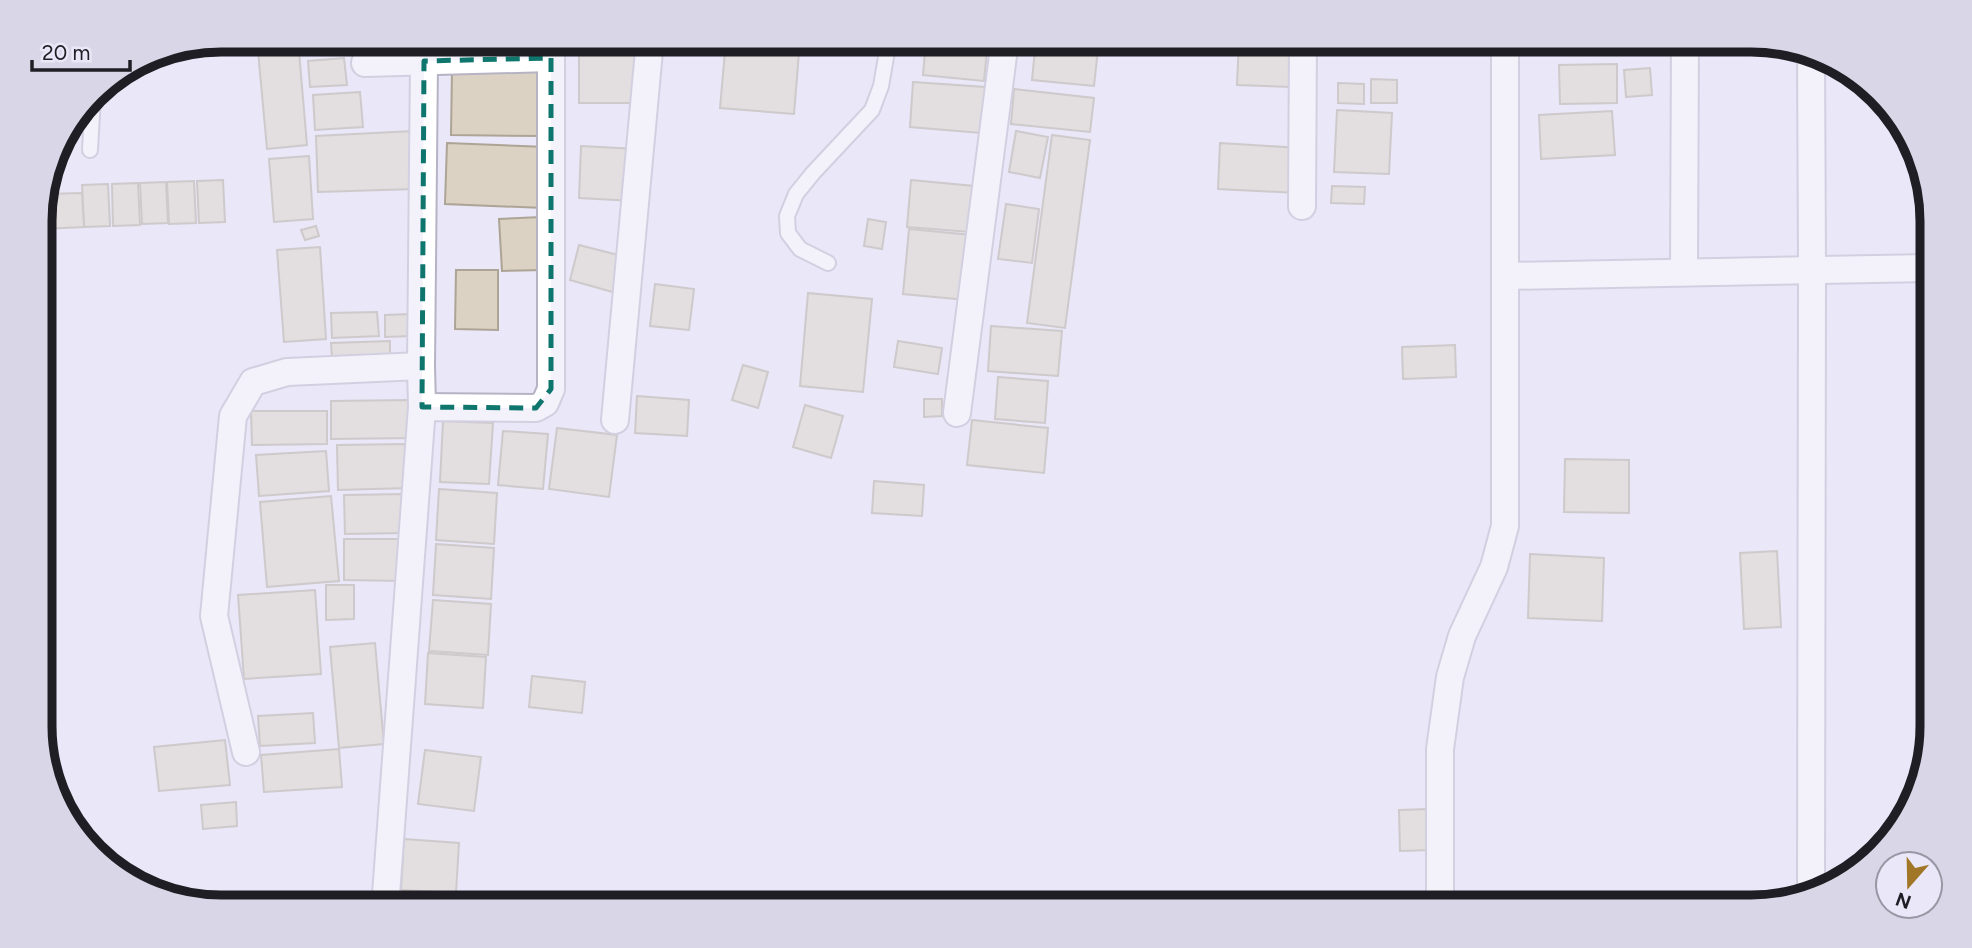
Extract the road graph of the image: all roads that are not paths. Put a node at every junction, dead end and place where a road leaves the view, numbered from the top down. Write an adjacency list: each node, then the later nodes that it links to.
1 (1003, 52): 22 (street)
2 (1303, 52): 14 (street)
3 (1505, 52): 19 (street)
4 (1685, 52): 18 (street)
5 (511, 53): 9 (street)
6 (551, 53): 21 (street)
7 (649, 53): 23 (street)
8 (887, 53): 15 (lane)
9 (424, 61): 10 (street); 20 (street)
10 (365, 63)
11 (1811, 64): 17 (street)
12 (92, 112): 13 (lane)
13 (90, 150)
14 (1302, 206)
15 (828, 262)
16 (1920, 268): 17 (street)
17 (1812, 269): 18 (street); 25 (street)
18 (1684, 272): 19 (street)
19 (1505, 276): 27 (street)
20 (421, 366): 21 (street); 24 (street)
21 (422, 407): 26 (street)
22 (957, 413)
23 (615, 420)
24 (246, 752)
25 (1811, 884)
26 (386, 895)
27 (1440, 895)

